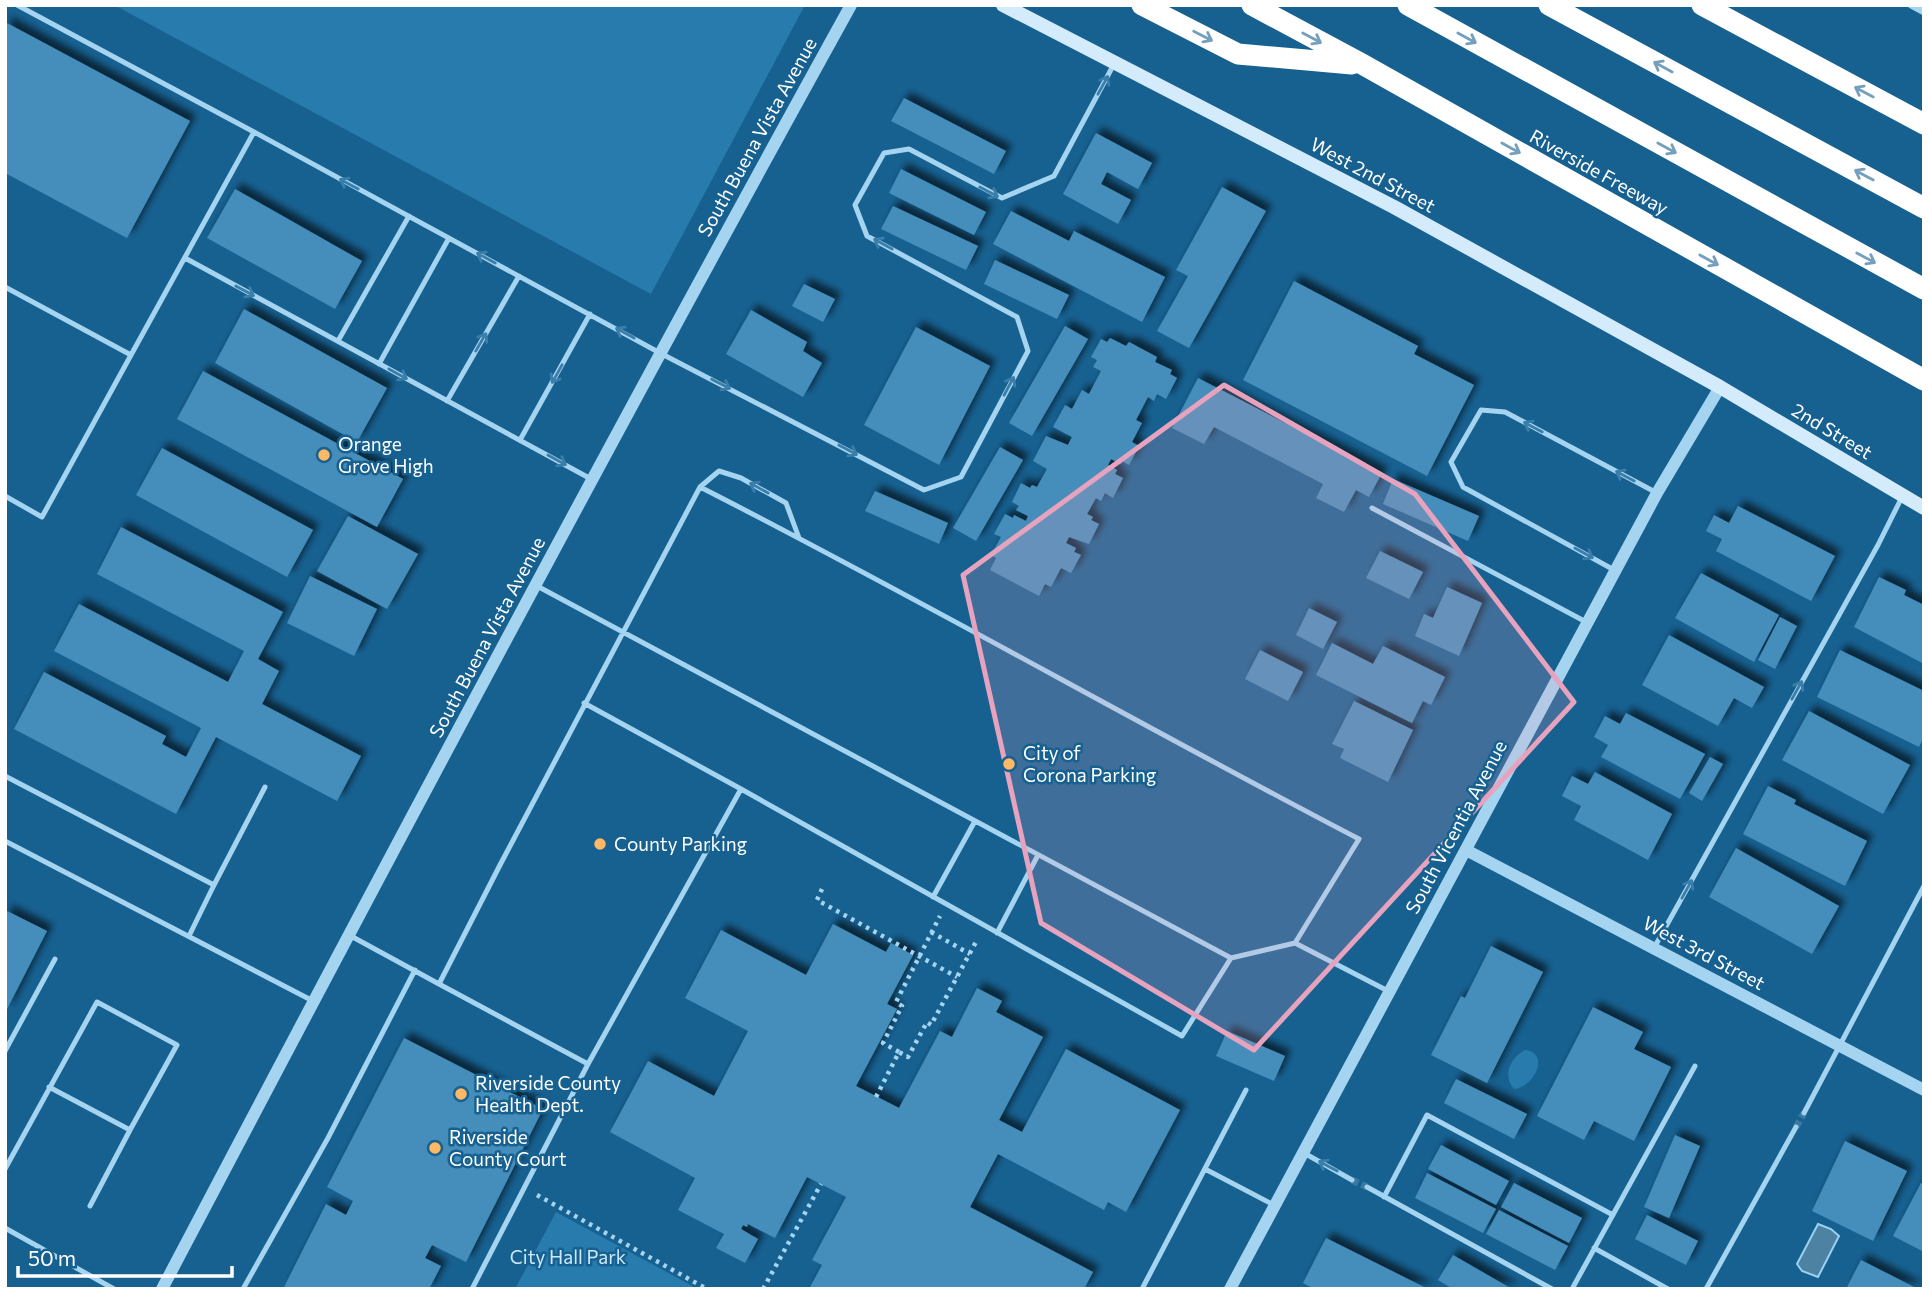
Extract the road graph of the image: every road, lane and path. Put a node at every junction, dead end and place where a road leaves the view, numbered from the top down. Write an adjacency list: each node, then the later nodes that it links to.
1 (17, 5): 14 (lane)
2 (851, 5): 24 (street, South Buena Vista Avenue)
3 (1003, 5): 11 (main road, West 2nd Street)
4 (1142, 5): 12 (highway, one-way to 12)
5 (1252, 5): 12 (highway, Riverside Freeway, one-way to 12)
6 (1408, 5): 21 (highway, one-way to 21)
7 (1549, 5): 15 (highway, one-way to 7)
8 (1702, 5): 13 (highway, one-way to 8)
9 (1911, 5): 10 (street)
10 (1924, 12)
11 (1114, 64): 24 (lane, one-way to 11); 28 (main road, West 2nd Street)
12 (1362, 64): 27 (highway, Riverside Freeway, one-way to 27)
13 (1924, 124)
14 (254, 132): 16 (lane, one-way to 14); 18 (lane)
15 (1924, 208)
16 (409, 216): 17 (lane); 23 (lane)
17 (449, 238): 19 (lane, one-way to 17); 26 (lane)
18 (185, 258): 23 (lane, one-way to 23); 25 (lane)
19 (519, 276): 22 (lane); 29 (lane, one-way to 19)
20 (5, 287): 25 (lane)
21 (1924, 289)
22 (590, 314): 24 (lane, one-way to 22); 30 (lane, one-way to 30)
23 (338, 341): 26 (lane)
24 (660, 353): 31 (street, South Buena Vista Avenue)
25 (131, 355): 34 (lane)
26 (380, 364): 29 (lane, one-way to 29)
27 (1924, 380)
28 (1720, 387): 33 (street, South Vicentia Avenue); 35 (main road, 2nd Street)
29 (447, 401): 30 (lane)
30 (520, 440): 31 (lane, one-way to 31)
31 (593, 480): 40 (street, South Buena Vista Avenue)
32 (700, 487): 38 (lane); 38 (lane, one-way to 32); 42 (lane)
33 (1657, 494): 39 (street, South Vicentia Avenue); 39 (lane, one-way to 39)
34 (5, 496)
35 (1903, 496): 37 (main road, 2nd Street); 59 (lane, one-way to 35)
36 (1372, 508): 41 (lane)
37 (1924, 508)
38 (799, 538): 58 (lane)
39 (1616, 571): 41 (street, South Vicentia Avenue)
40 (537, 586): 42 (lane); 56 (street, South Buena Vista Avenue)
41 (1588, 623): 49 (street, South Vicentia Avenue)
42 (622, 632): 43 (lane); 47 (lane)
43 (584, 703): 46 (lane); 65 (lane)
44 (5, 776): 51 (lane)
45 (265, 787): 51 (lane)
46 (741, 789): 54 (lane); 71 (lane)
47 (975, 821): 50 (lane); 54 (lane)
48 (5, 841): 57 (lane)
49 (1466, 850): 59 (street, West 3rd Street); 66 (street, South Vicentia Avenue)
50 (1038, 855): 55 (lane); 61 (lane)
51 (214, 885): 57 (lane)
52 (1924, 886): 68 (lane)
53 (822, 889): 60 (path)
54 (933, 897): 55 (lane)
55 (997, 933): 61 (lane)
56 (349, 934): 63 (lane); 67 (street, South Buena Vista Avenue)
57 (189, 936): 67 (lane)
58 (1295, 943): 61 (lane); 66 (lane)
59 (1654, 948): 68 (street, West 3rd Street)
60 (919, 956): 64 (path); 64 (path); 70 (path)
61 (1231, 958)
62 (55, 959): 69 (lane)
63 (415, 970): 65 (lane); 95 (lane)
64 (957, 977): 70 (path)
65 (439, 984): 71 (lane)
66 (1390, 992): 80 (street, South Vicentia Avenue)
67 (313, 1001): 94 (street, South Buena Vista Avenue)
68 (1840, 1046): 75 (street, West 3rd Street); 77 (lane)
69 (5, 1051)
70 (899, 1052): 76 (path)
71 (588, 1064): 86 (lane)
72 (1695, 1066): 90 (lane)
73 (49, 1087): 79 (lane); 79 (lane); 81 (lane)
74 (1246, 1090): 82 (lane)
75 (1924, 1090)
76 (876, 1097)
77 (1804, 1113)
78 (1796, 1128): 104 (lane)
79 (130, 1130): 89 (lane)
80 (1304, 1153): 83 (lane, one-way to 80); 88 (street, South Vicentia Avenue)
81 (5, 1168)
82 (1205, 1168): 88 (lane); 99 (lane)
83 (1352, 1180)
84 (821, 1184): 98 (path)
85 (1367, 1187): 87 (lane)
86 (524, 1188): 96 (lane); 97 (path)
87 (1384, 1197): 90 (lane); 101 (lane)
88 (1275, 1205): 100 (street, South Vicentia Avenue)
89 (90, 1206)
90 (1613, 1215): 92 (lane)
91 (5, 1228): 93 (lane)
92 (1594, 1248): 102 (lane); 103 (lane)
93 (114, 1289)
94 (162, 1289)
95 (243, 1289)
96 (472, 1289)
97 (707, 1289)
98 (763, 1289)
99 (1142, 1289)
100 (1230, 1289)
101 (1552, 1289)
102 (1572, 1289)
103 (1668, 1289)
104 (1706, 1289)

